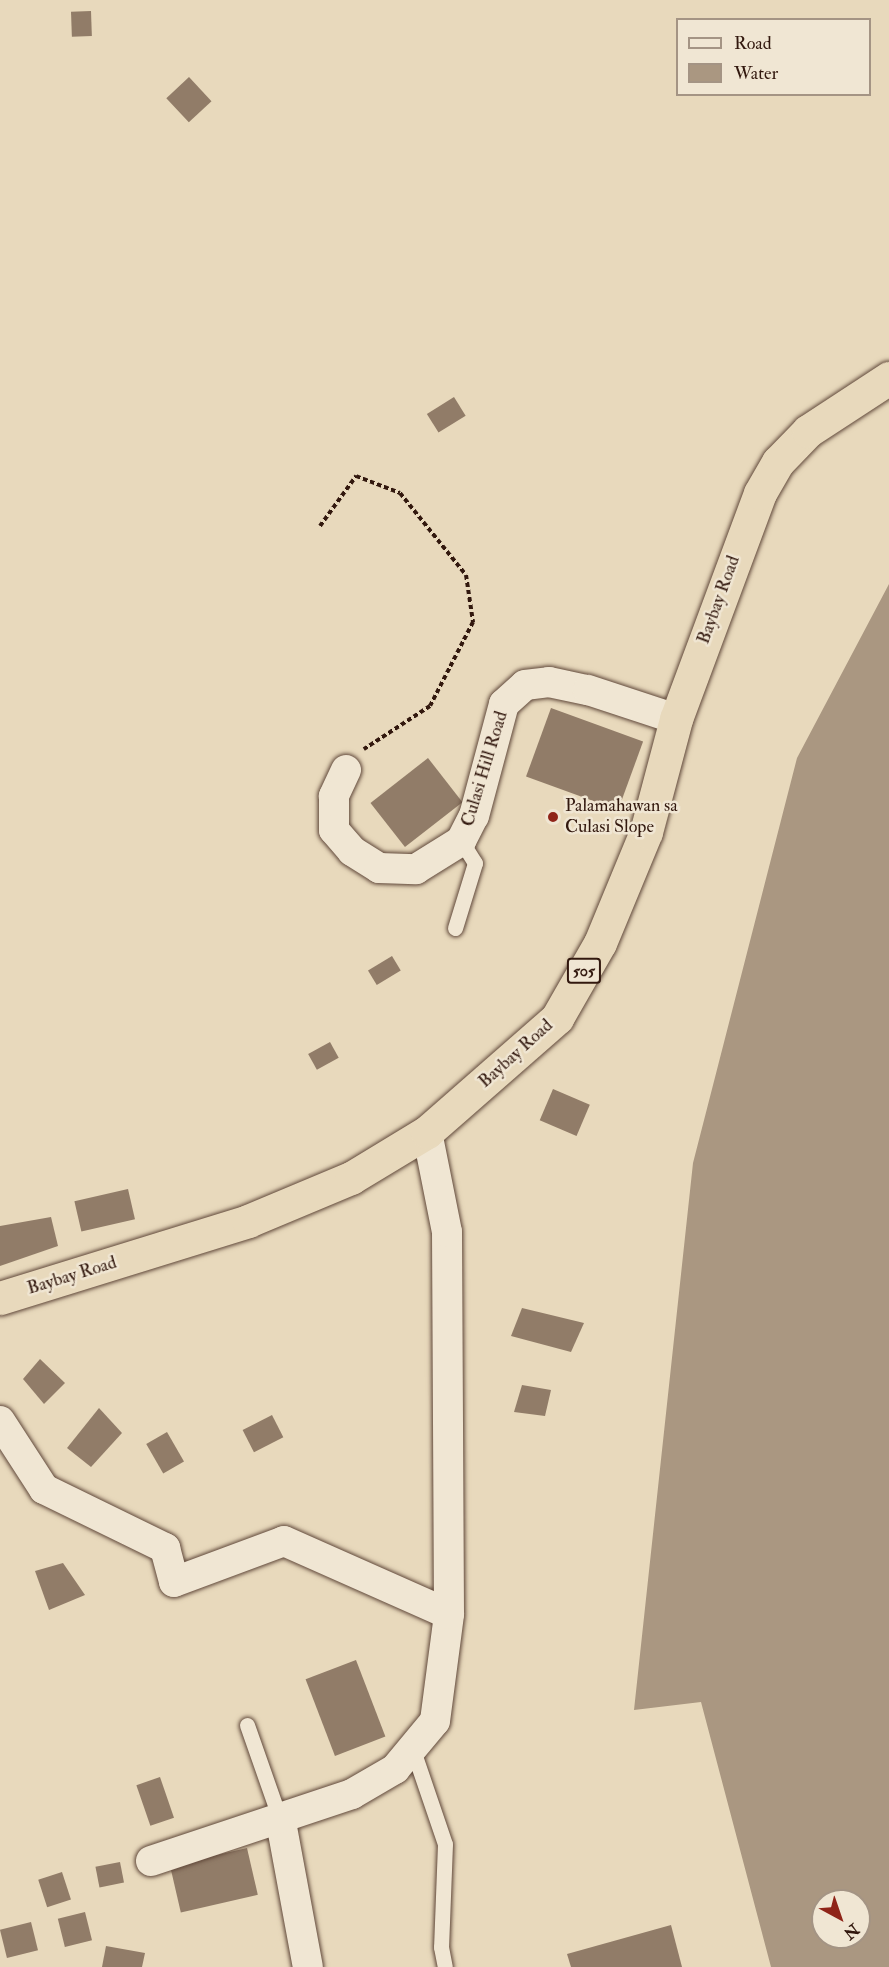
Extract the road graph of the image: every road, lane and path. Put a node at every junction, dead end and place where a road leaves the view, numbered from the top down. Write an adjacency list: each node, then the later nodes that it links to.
1 (889, 378): 3 (highway, Baybay Road / 505)
2 (320, 526): 4 (path)
3 (676, 719): 5 (street, Culasi Hill Road); 7 (highway, Baybay Road / 505)
4 (346, 770): 5 (street, Culasi Hill Road)
5 (461, 841): 6 (lane)
6 (455, 928)
7 (427, 1132): 8 (highway, Baybay Road / 505); 10 (street)
8 (0, 1298)
9 (0, 1421): 10 (street)
10 (449, 1614): 12 (street)
11 (247, 1725): 13 (lane)
12 (414, 1753): 13 (street); 16 (lane)
13 (281, 1822): 14 (street); 15 (street)
14 (151, 1861)
15 (308, 1967)
16 (445, 1967)

